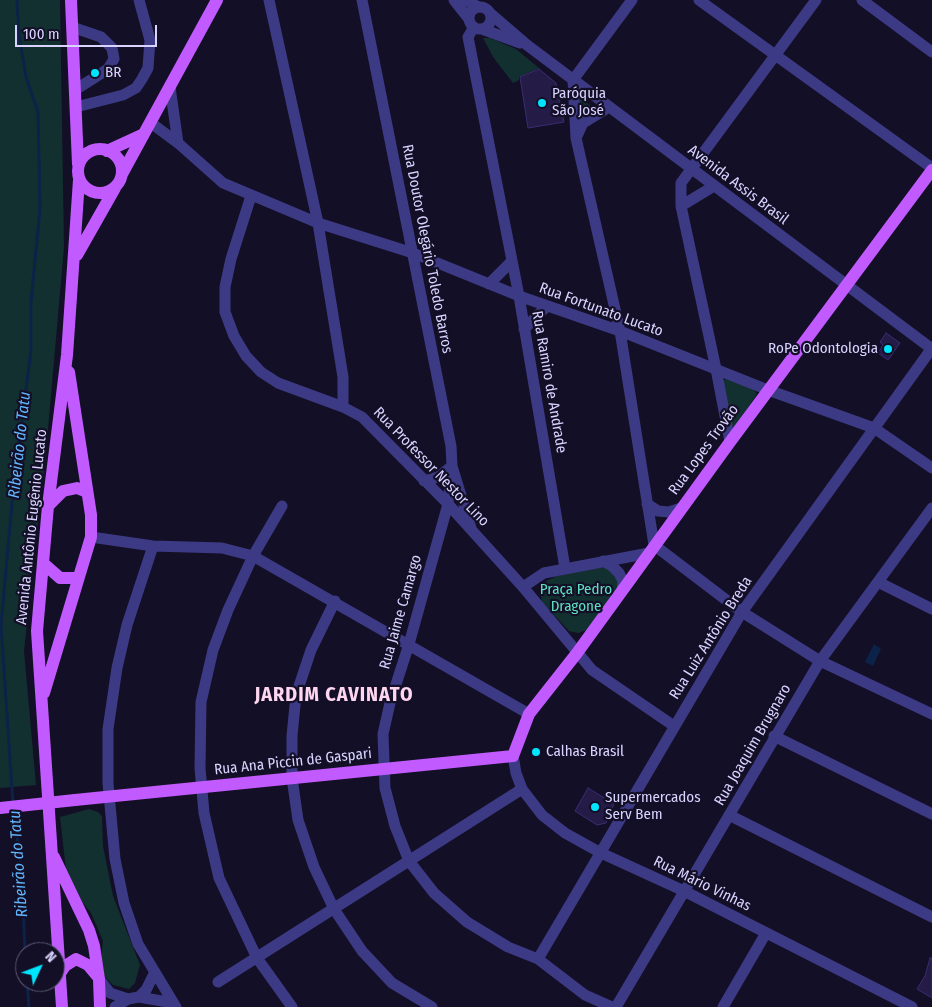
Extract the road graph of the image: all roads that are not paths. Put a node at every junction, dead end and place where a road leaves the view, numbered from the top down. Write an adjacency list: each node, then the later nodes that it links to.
1 (71, 0): 15 (main road)
2 (138, 0): 22 (street)
3 (217, 0): 20 (main road)
4 (269, 0): 40 (street)
5 (362, 0): 41 (street, Rua Doutor Olegário Toledo Barros)
6 (454, 0): 14 (street)
7 (467, 0): 12 (street)
8 (632, 0): 19 (street)
9 (699, 0): 18 (street)
10 (816, 0): 18 (street)
11 (862, 0): 17 (street)
12 (478, 7): 13 (street); 14 (street)
13 (490, 14): 14 (street); 16 (street, Avenida Assis Brasil)
14 (475, 25): 16 (street, Avenida Assis Brasil); 43 (street, Rua Ramiro de Andrade)
15 (72, 27): 21 (main road); 21 (street)
16 (527, 45): 19 (street, Avenida Assis Brasil)
17 (932, 52)
18 (776, 56): 32 (street); 33 (street)
19 (573, 80): 23 (street, Avenida Assis Brasil); 27 (street)
20 (170, 87): 25 (main road); 28 (street)
21 (75, 90): 22 (main road)
22 (76, 107): 24 (main road)
23 (609, 107): 27 (street); 32 (street, Avenida Assis Brasil)
24 (77, 121): 29 (main road); 31 (main road)
25 (151, 122): 26 (main road); 28 (street)
26 (144, 134): 30 (main road); 34 (main road)
27 (576, 138): 49 (street)
28 (178, 143): 38 (street)
29 (93, 150): 30 (main road); 31 (main road)
30 (107, 150): 34 (main road)
31 (78, 164): 35 (main road)
32 (692, 169): 36 (street, Avenida Assis Brasil); 39 (street)
33 (932, 169): 45 (main road, Rua Lopes Trovão)
34 (122, 174): 37 (main road)
35 (79, 180): 37 (main road); 42 (main road, Avenida Antônio Eugênio Lucato)
36 (714, 186): 39 (street); 45 (street, Avenida Assis Brasil)
37 (115, 188): 42 (main road, Avenida Antônio Eugênio Lucato)
38 (251, 196): 40 (street, Rua Fortunato Lucato); 54 (street, Rua Professor Nestor Lino)
39 (681, 206): 52 (street)
40 (318, 223): 41 (street, Rua Fortunato Lucato); 54 (street)
41 (413, 253): 44 (street, Rua Fortunato Lucato); 57 (street, Rua Doutor Olegário Toledo Barros)
42 (75, 258): 51 (main road, Avenida Antônio Eugênio Lucato)
43 (511, 262): 44 (street); 46 (street, Rua Ramiro de Andrade)
44 (489, 284): 46 (street, Rua Fortunato Lucato)
45 (846, 284): 50 (street, Avenida Assis Brasil); 53 (main road, Rua Lopes Trovão)
46 (519, 296): 47 (street, Rua Fortunato Lucato); 48 (street, Rua Ramiro de Andrade)
47 (547, 306): 48 (street); 49 (street, Rua Fortunato Lucato)
48 (524, 329): 74 (street, Rua Ramiro de Andrade)
49 (620, 330): 52 (street, Rua Fortunato Lucato); 62 (street)
50 (932, 348): 55 (street, Rua Luiz Antônio Breda)
51 (67, 355): 60 (main road, Avenida Antônio Eugênio Lucato); 63 (main road, Avenida Antônio Eugênio Lucato)
52 (716, 369): 53 (street, Rua Fortunato Lucato); 56 (street)
53 (768, 390): 55 (street, Rua Fortunato Lucato); 56 (main road, Rua Lopes Trovão)
54 (343, 406): 59 (street, Rua Professor Nestor Lino)
55 (874, 428): 58 (street, Rua Fortunato Lucato); 81 (street, Rua Luiz Antônio Breda)
56 (730, 442): 65 (main road, Rua Lopes Trovão)
57 (452, 466): 59 (street); 61 (street, Rua Doutor Olegário Toledo Barros); 67 (street)
58 (932, 468)
59 (424, 481): 61 (street, Rua Professor Nestor Lino)
60 (87, 492): 63 (main road); 68 (main road, Avenida Antônio Eugênio Lucato)
61 (448, 504): 67 (street, Rua Professor Nestor Lino); 82 (street, Rua Jaime Camargo)
62 (647, 504): 65 (street); 70 (street)
63 (48, 506): 73 (main road, Avenida Antônio Eugênio Lucato)
64 (282, 506): 71 (street)
65 (681, 508): 70 (main road, Rua Lopes Trovão)
66 (932, 508): 76 (street, Rua Joaquim Brugnaro)
67 (472, 532): 77 (street, Rua Professor Nestor Lino)
68 (91, 537): 69 (street); 75 (main road, Avenida Antônio Eugênio Lucato)
69 (153, 546): 71 (street); 95 (street)
70 (652, 549): 72 (street); 78 (main road, Rua Lopes Trovão); 81 (street)
71 (253, 556): 79 (street); 93 (street)
72 (602, 561): 74 (street); 78 (street)
73 (43, 563): 75 (main road); 85 (main road, Avenida Antônio Eugênio Lucato)
74 (565, 568): 77 (street)
75 (77, 578): 85 (main road, Avenida Antônio Eugênio Lucato)
76 (878, 582): 80 (street); 84 (street, Rua Joaquim Brugnaro)
77 (523, 587): 83 (street, Rua Professor Nestor Lino)
78 (622, 590): 83 (main road, Rua Lopes Trovão)
79 (335, 601): 82 (street); 92 (street)
80 (932, 608)
81 (742, 612): 84 (street); 88 (street, Rua Luiz Antônio Breda)
82 (409, 644): 86 (street); 91 (street, Rua Jaime Camargo)
83 (578, 653): 86 (main road, Rua Lopes Trovão); 88 (street, Rua Professor Nestor Lino)
84 (820, 661): 87 (street); 89 (street, Rua Joaquim Brugnaro)
85 (42, 703): 99 (main road, Avenida Antônio Eugênio Lucato)
86 (529, 714): 90 (main road, Rua Lopes Trovão)
87 (932, 714)
88 (674, 726): 100 (street, Rua Luiz Antônio Breda)
89 (774, 736): 97 (street); 98 (street, Rua Joaquim Brugnaro)
90 (513, 756): 91 (main road, Rua Ana Piccin de Gaspari); 94 (street, Rua Mário Vinhas)
91 (383, 769): 92 (main road, Rua Ana Piccin de Gaspari); 101 (street, Rua Jaime Camargo)
92 (292, 778): 93 (main road, Rua Ana Piccin de Gaspari); 103 (street)
93 (202, 787): 95 (main road, Rua Ana Piccin de Gaspari); 107 (street)
94 (522, 790): 100 (street, Rua Mário Vinhas); 101 (street)
95 (110, 797): 96 (main road, Rua Ana Piccin de Gaspari, bridge); 110 (street)
96 (0, 808)
97 (932, 814)
98 (729, 815): 102 (street, Rua Joaquim Brugnaro); 104 (street)
99 (50, 848): 106 (main road, Avenida Antônio Eugênio Lucato); 111 (main road, Avenida Antônio Eugênio Lucato)
100 (601, 853): 102 (street, Rua Mário Vinhas); 108 (street, Rua Luiz Antônio Breda)
101 (409, 861): 103 (street); 108 (street, Rua Jaime Camargo)
102 (684, 891): 105 (street, Rua Mário Vinhas); 121 (street, Rua Joaquim Brugnaro)
103 (334, 909): 107 (street); 120 (street)
104 (932, 917)
105 (766, 933): 122 (street); 123 (street, Rua Mário Vinhas)
106 (57, 942)
107 (256, 958): 112 (street); 119 (street)
108 (538, 960): 121 (street, Rua Jaime Camargo)
109 (65, 965): 111 (main road)
110 (154, 974): 114 (street); 115 (street)
111 (99, 980): 114 (street); 117 (main road, Avenida Antônio Eugênio Lucato)
112 (218, 982)
113 (61, 992): 116 (main road, Avenida Antônio Eugênio Lucato)
114 (133, 998): 115 (street); 118 (street)
115 (174, 1005)
116 (62, 1007)
117 (100, 1007)
118 (115, 1007)
119 (292, 1007)
120 (432, 1007)
121 (614, 1007)
122 (723, 1007)
123 (912, 1007)

